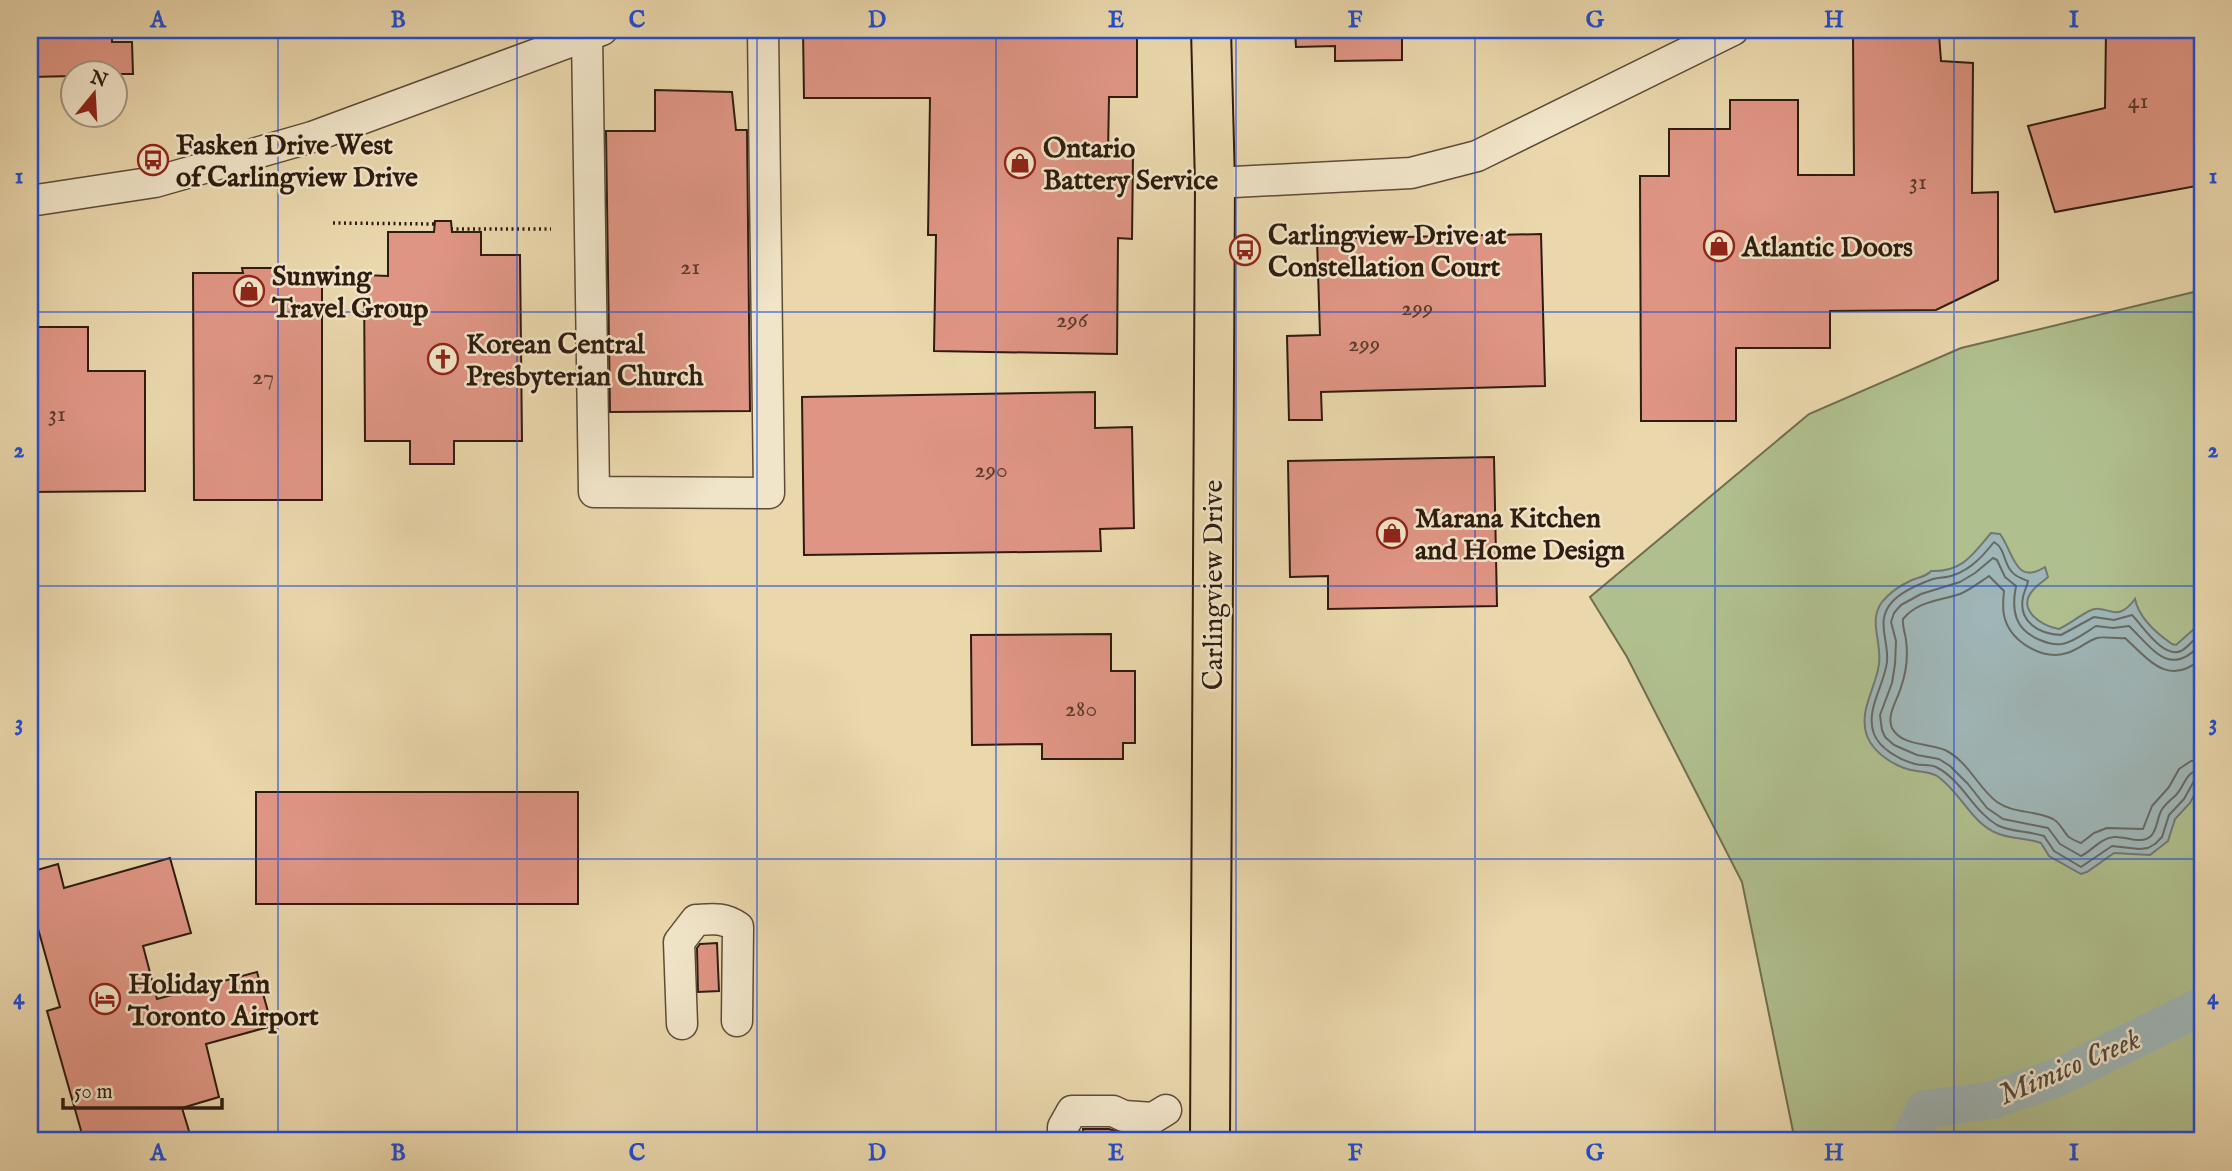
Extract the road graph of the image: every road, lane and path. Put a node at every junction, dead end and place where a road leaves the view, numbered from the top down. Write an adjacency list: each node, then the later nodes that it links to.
1 (763, 30): 4 (street)
2 (1211, 30): 5 (main road, Carlingview Drive)
3 (1733, 30): 5 (street)
4 (595, 32): 6 (street)
5 (1215, 183): 13 (main road, Carlingview Drive)
6 (30, 201)
7 (333, 223): 8 (path)
8 (435, 224)
9 (452, 229): 10 (path)
10 (551, 229)
11 (737, 1021): 12 (street)
12 (682, 1024)
13 (1210, 1126): 14 (street)
14 (1063, 1141)

